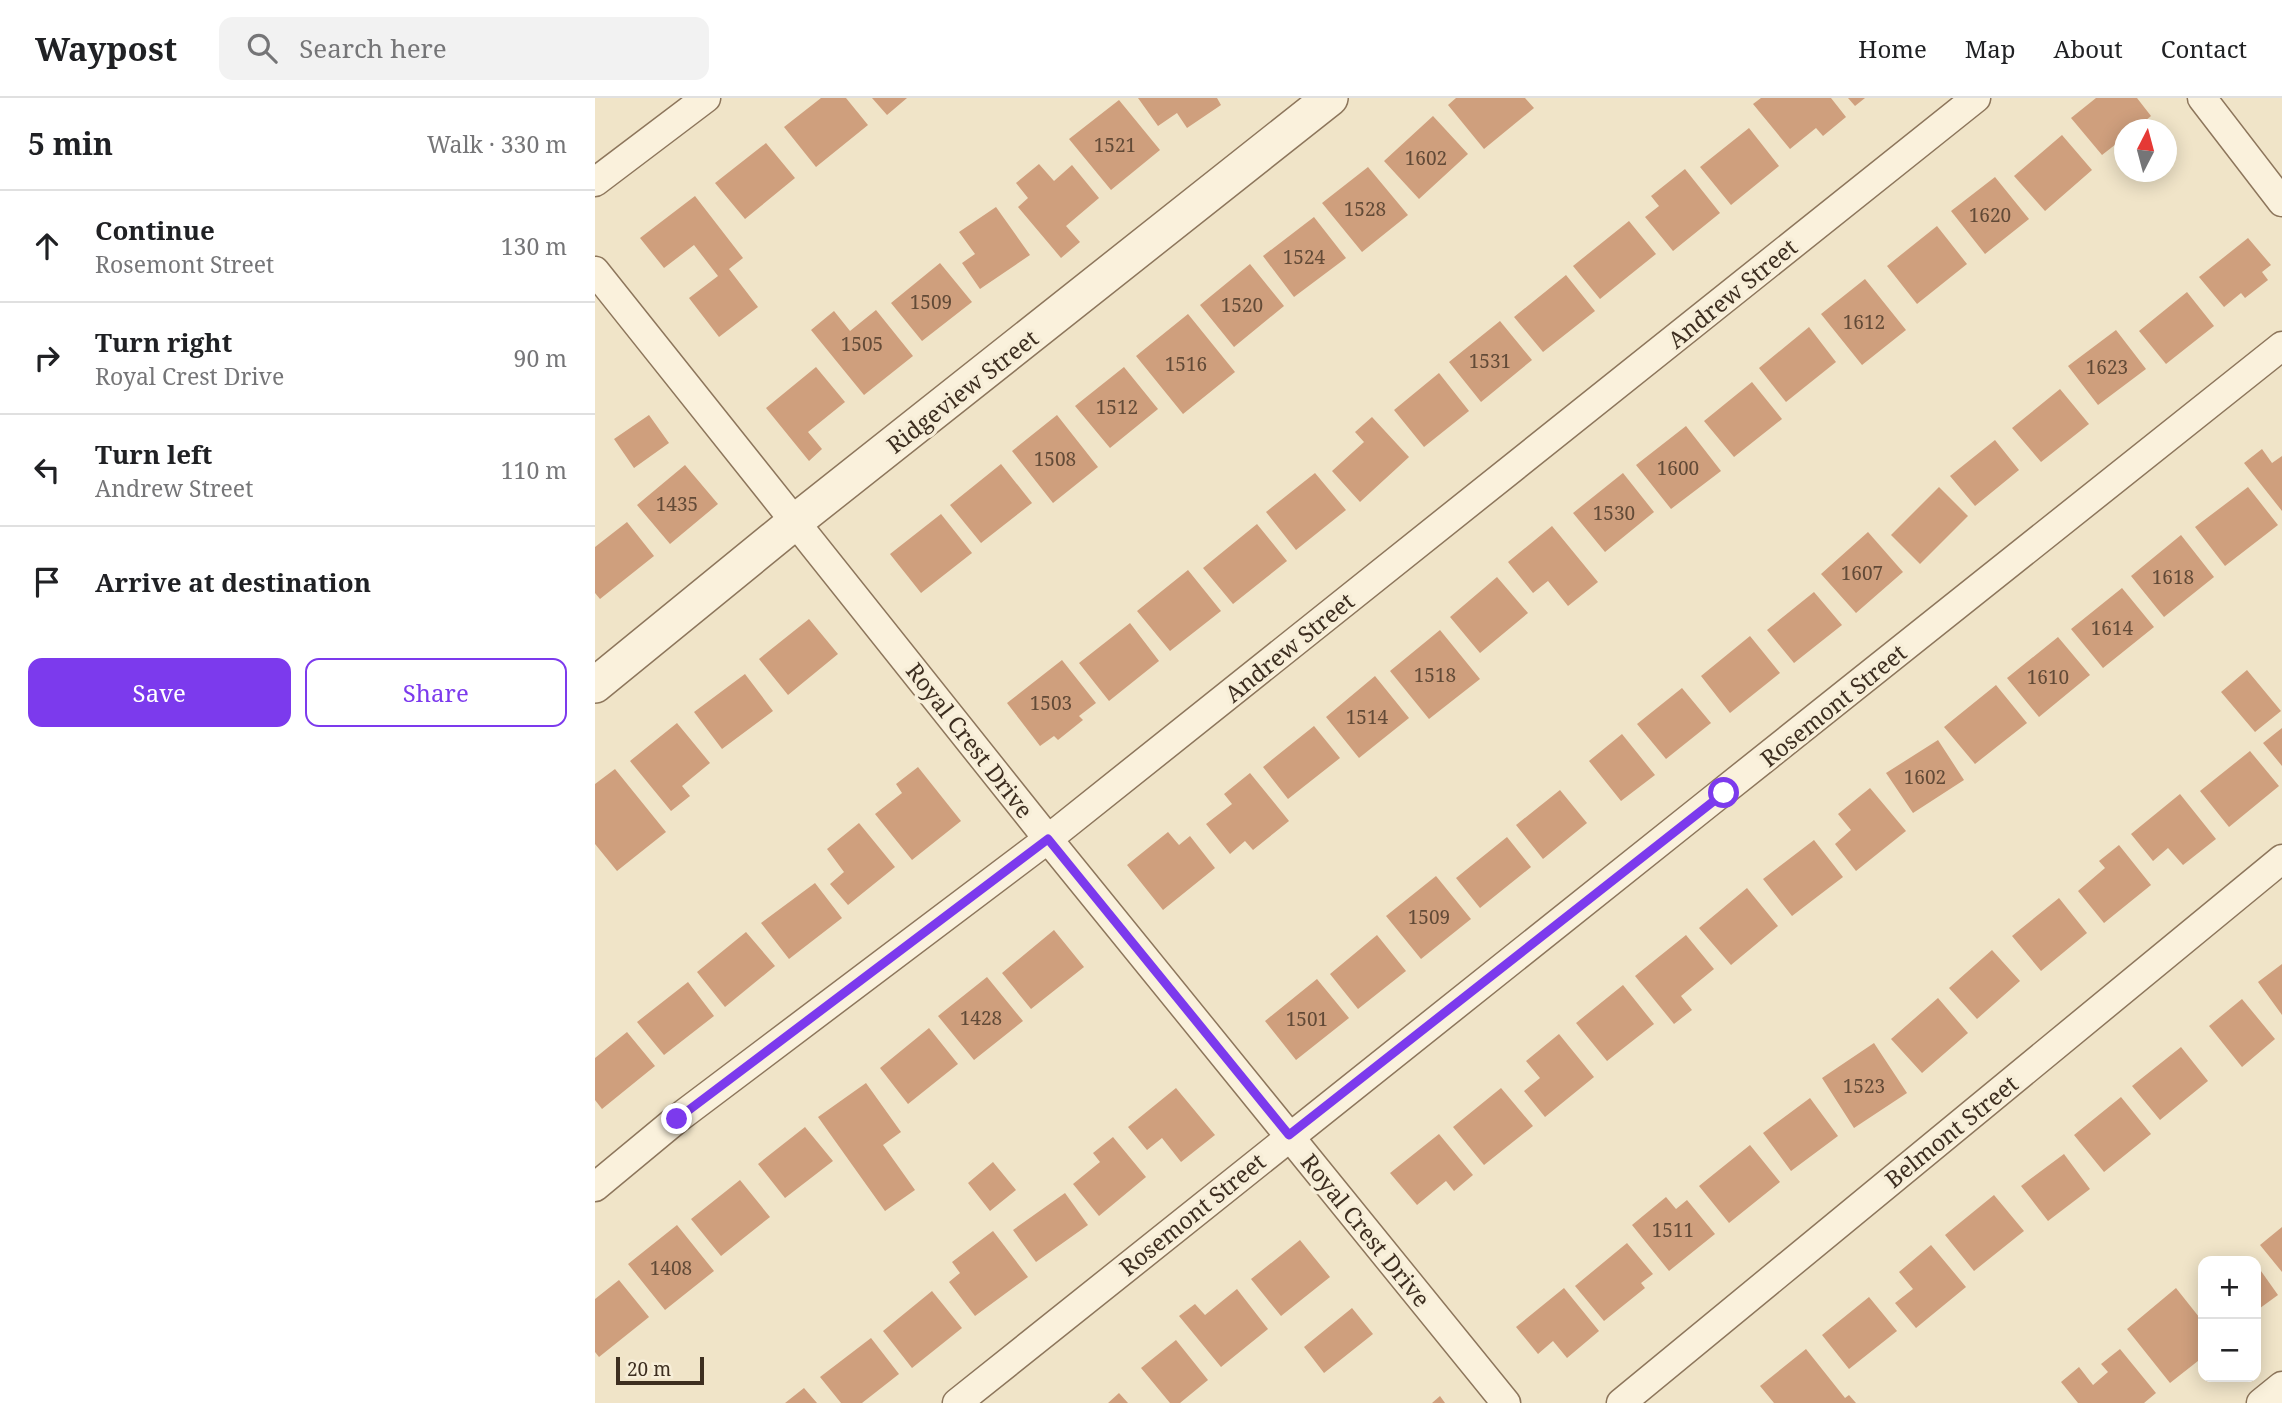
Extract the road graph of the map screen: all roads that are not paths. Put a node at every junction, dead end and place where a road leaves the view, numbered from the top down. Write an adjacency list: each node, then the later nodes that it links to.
1 (706, 98): 5 (street)
2 (1330, 98): 9 (street, Ridgeview Street)
3 (1976, 98): 11 (street, Andrew Street)
4 (2202, 98): 6 (street)
5 (595, 183)
6 (2282, 202)
7 (595, 271): 9 (street, Royal Crest Drive)
8 (2282, 346): 13 (street, Rosemont Street)
9 (796, 521): 10 (street, Ridgeview Street); 11 (street, Royal Crest Drive)
10 (595, 685)
11 (1048, 839): 13 (street, Royal Crest Drive); 14 (street, Andrew Street)
12 (2282, 859): 18 (street, Belmont Street)
13 (1289, 1135): 16 (street, Rosemont Street); 17 (street, Royal Crest Drive)
14 (595, 1187)
15 (2282, 1386): 19 (street)
16 (957, 1403)
17 (1506, 1403)
18 (1621, 1403)
19 (2260, 1403)

